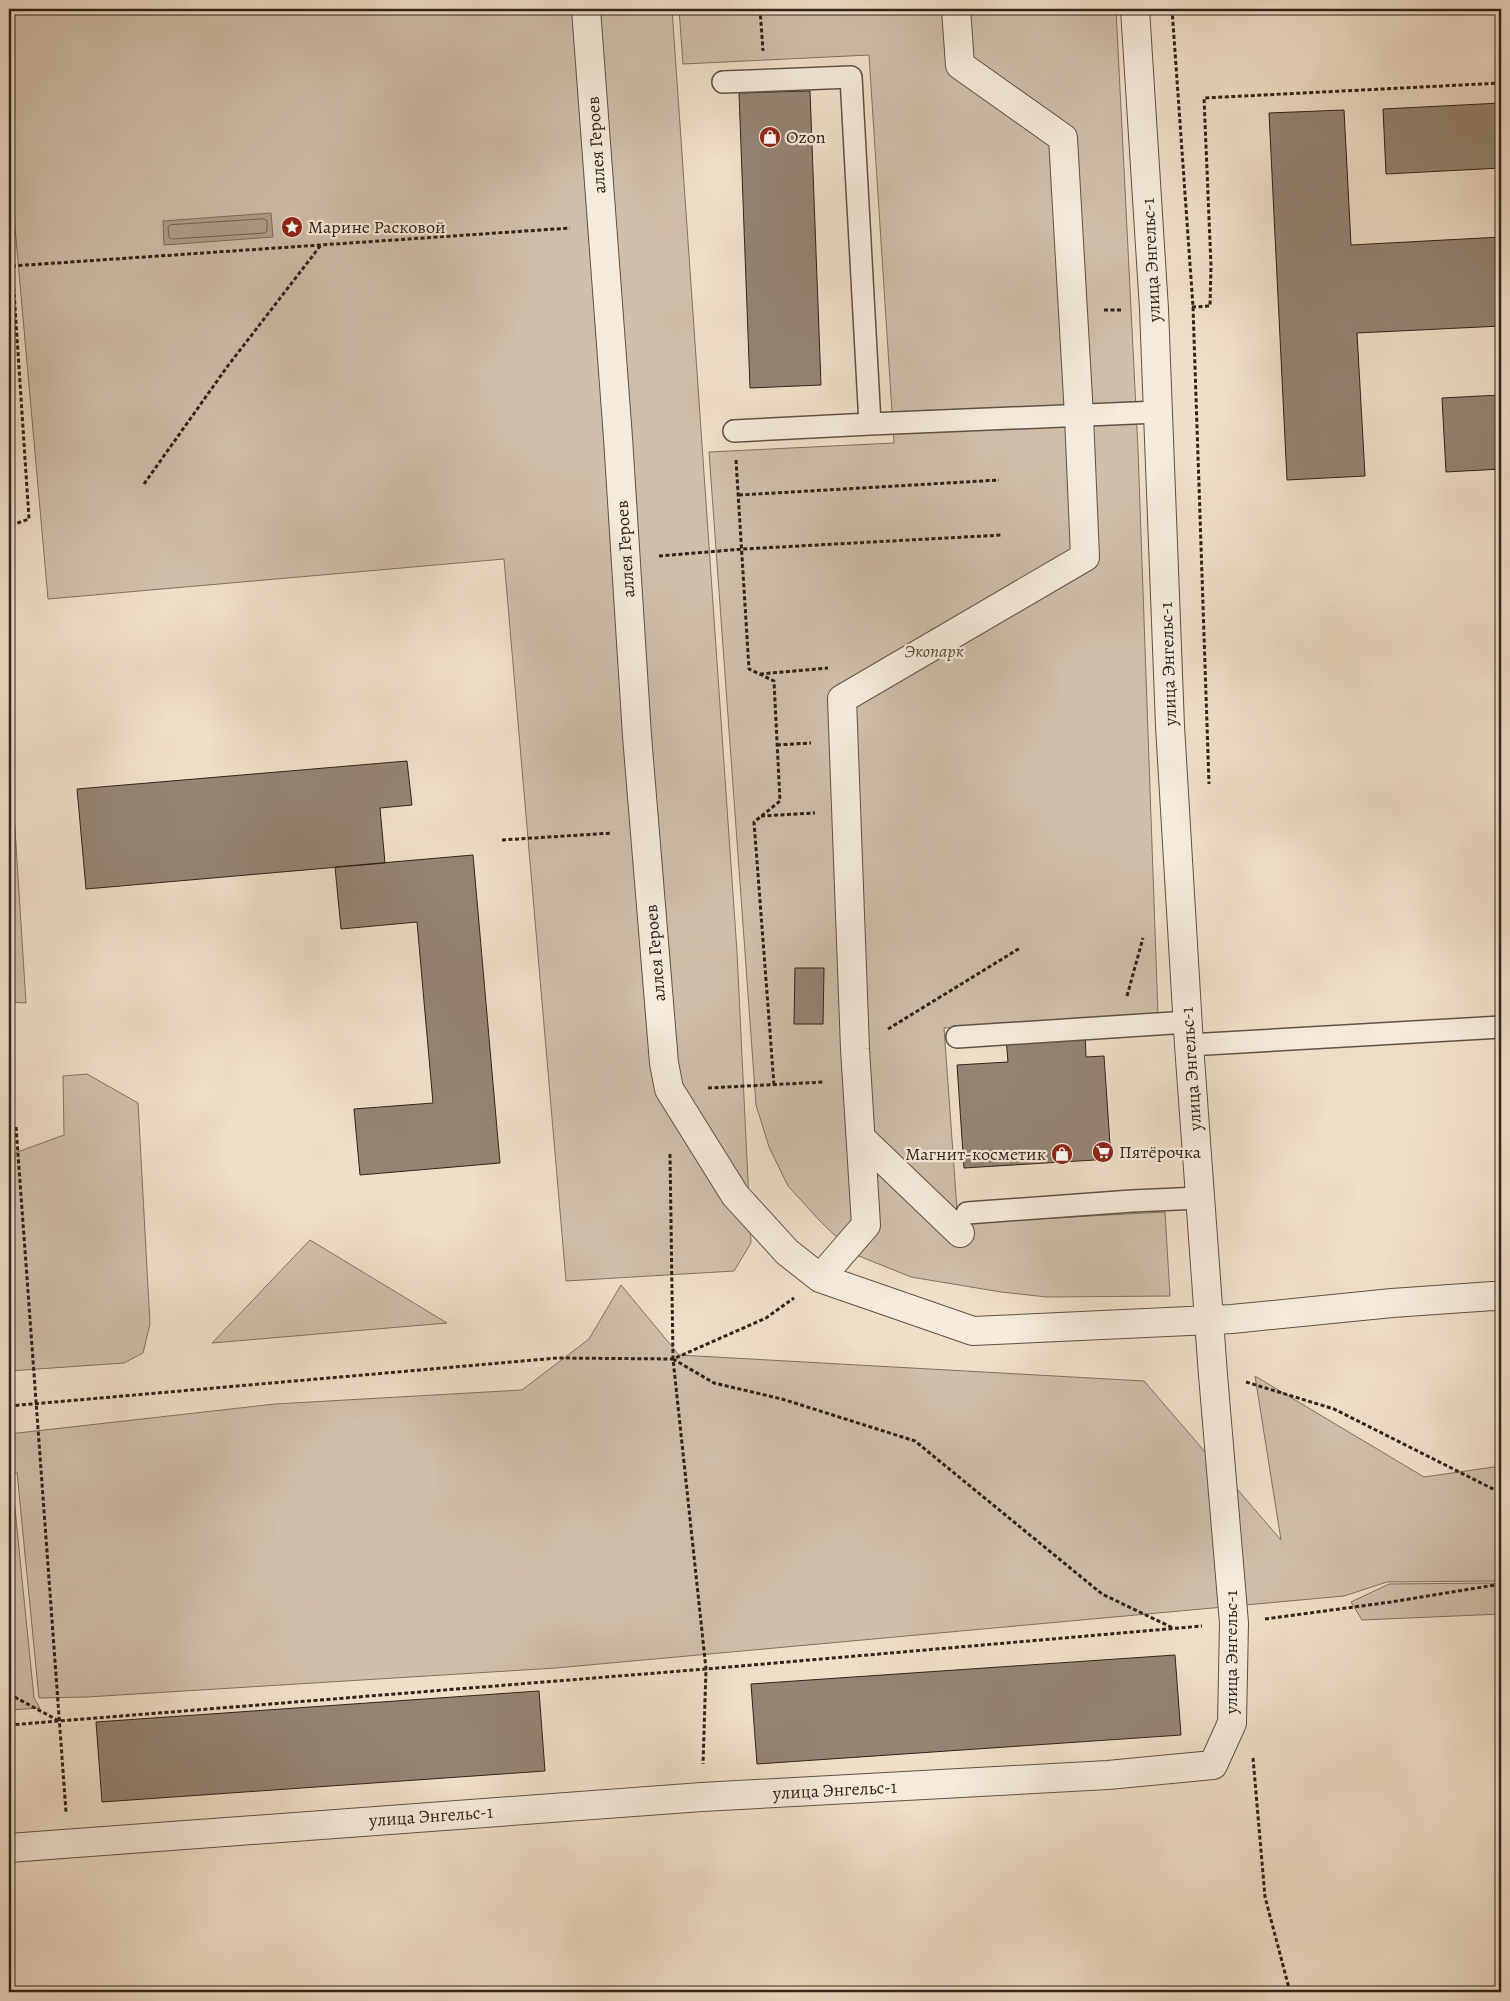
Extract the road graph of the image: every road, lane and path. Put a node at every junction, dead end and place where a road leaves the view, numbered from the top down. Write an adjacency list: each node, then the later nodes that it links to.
1 (586, 9): 11 (street, аллея Героев)
2 (788, 9): 6 (path)
3 (956, 9): 16 (street)
4 (1135, 9): 15 (street, улица Энгельс-1)
5 (1172, 9): 14 (path)
6 (760, 10): 7 (path)
7 (765, 80): 8 (lane); 19 (lane)
8 (723, 82)
9 (1501, 83): 14 (path)
10 (9, 216): 13 (path)
11 (601, 225): 12 (path); 27 (street, аллея Героев)
12 (321, 245): 13 (path); 22 (path)
13 (12, 266): 24 (path)
14 (1193, 307): 15 (path); 28 (path)
15 (1154, 309): 16 (path); 17 (street, улица Энгельс-1)
16 (1073, 311): 18 (street)
17 (1158, 412): 18 (lane); 37 (street, улица Энгельс-1)
18 (1080, 416): 19 (lane); 29 (street)
19 (870, 424): 20 (lane)
20 (734, 431): 23 (path)
21 (999, 480): 23 (path)
22 (144, 484)
23 (739, 495): 26 (path)
24 (9, 526)
25 (1002, 535): 26 (path)
26 (743, 549): 27 (path); 30 (path)
27 (626, 558): 31 (street, аллея Героев)
28 (1209, 784)
29 (846, 812): 30 (path); 39 (street)
30 (761, 816): 41 (path)
31 (645, 831): 32 (path); 42 (street, аллея Героев)
32 (502, 840)
33 (1143, 938): 35 (path)
34 (1020, 948): 39 (path)
35 (1125, 1004)
36 (1501, 1026): 37 (lane)
37 (1188, 1034): 38 (lane); 46 (street, улица Энгельс-1)
38 (957, 1037)
39 (856, 1049): 40 (street)
40 (858, 1081): 41 (path); 44 (street)
41 (774, 1085): 42 (path)
42 (669, 1089): 48 (street)
43 (16, 1127): 53 (path)
44 (862, 1139): 47 (street); 48 (street)
45 (670, 1149): 51 (path)
46 (1200, 1198): 47 (lane); 50 (street, улица Энгельс-1)
47 (963, 1223)
48 (820, 1278): 50 (street); 51 (path)
49 (1501, 1298): 50 (street)
50 (1209, 1320): 57 (street, улица Энгельс-1)
51 (672, 1359): 53 (path); 58 (path); 59 (path)
52 (1244, 1381): 55 (path)
53 (37, 1403): 54 (path); 61 (path)
54 (9, 1406)
55 (1501, 1493)
56 (1501, 1584): 57 (path)
57 (1234, 1623): 58 (path); 63 (street, улица Энгельс-1)
58 (1174, 1628): 59 (path)
59 (706, 1669): 61 (path); 63 (path)
60 (9, 1694): 61 (path)
61 (59, 1721): 62 (path); 65 (path)
62 (9, 1725)
63 (702, 1797): 65 (street, улица Энгельс-1)
64 (1257, 1807): 67 (path)
65 (69, 1844): 66 (street, улица Энгельс-1)
66 (9, 1848)
67 (1290, 1992)

